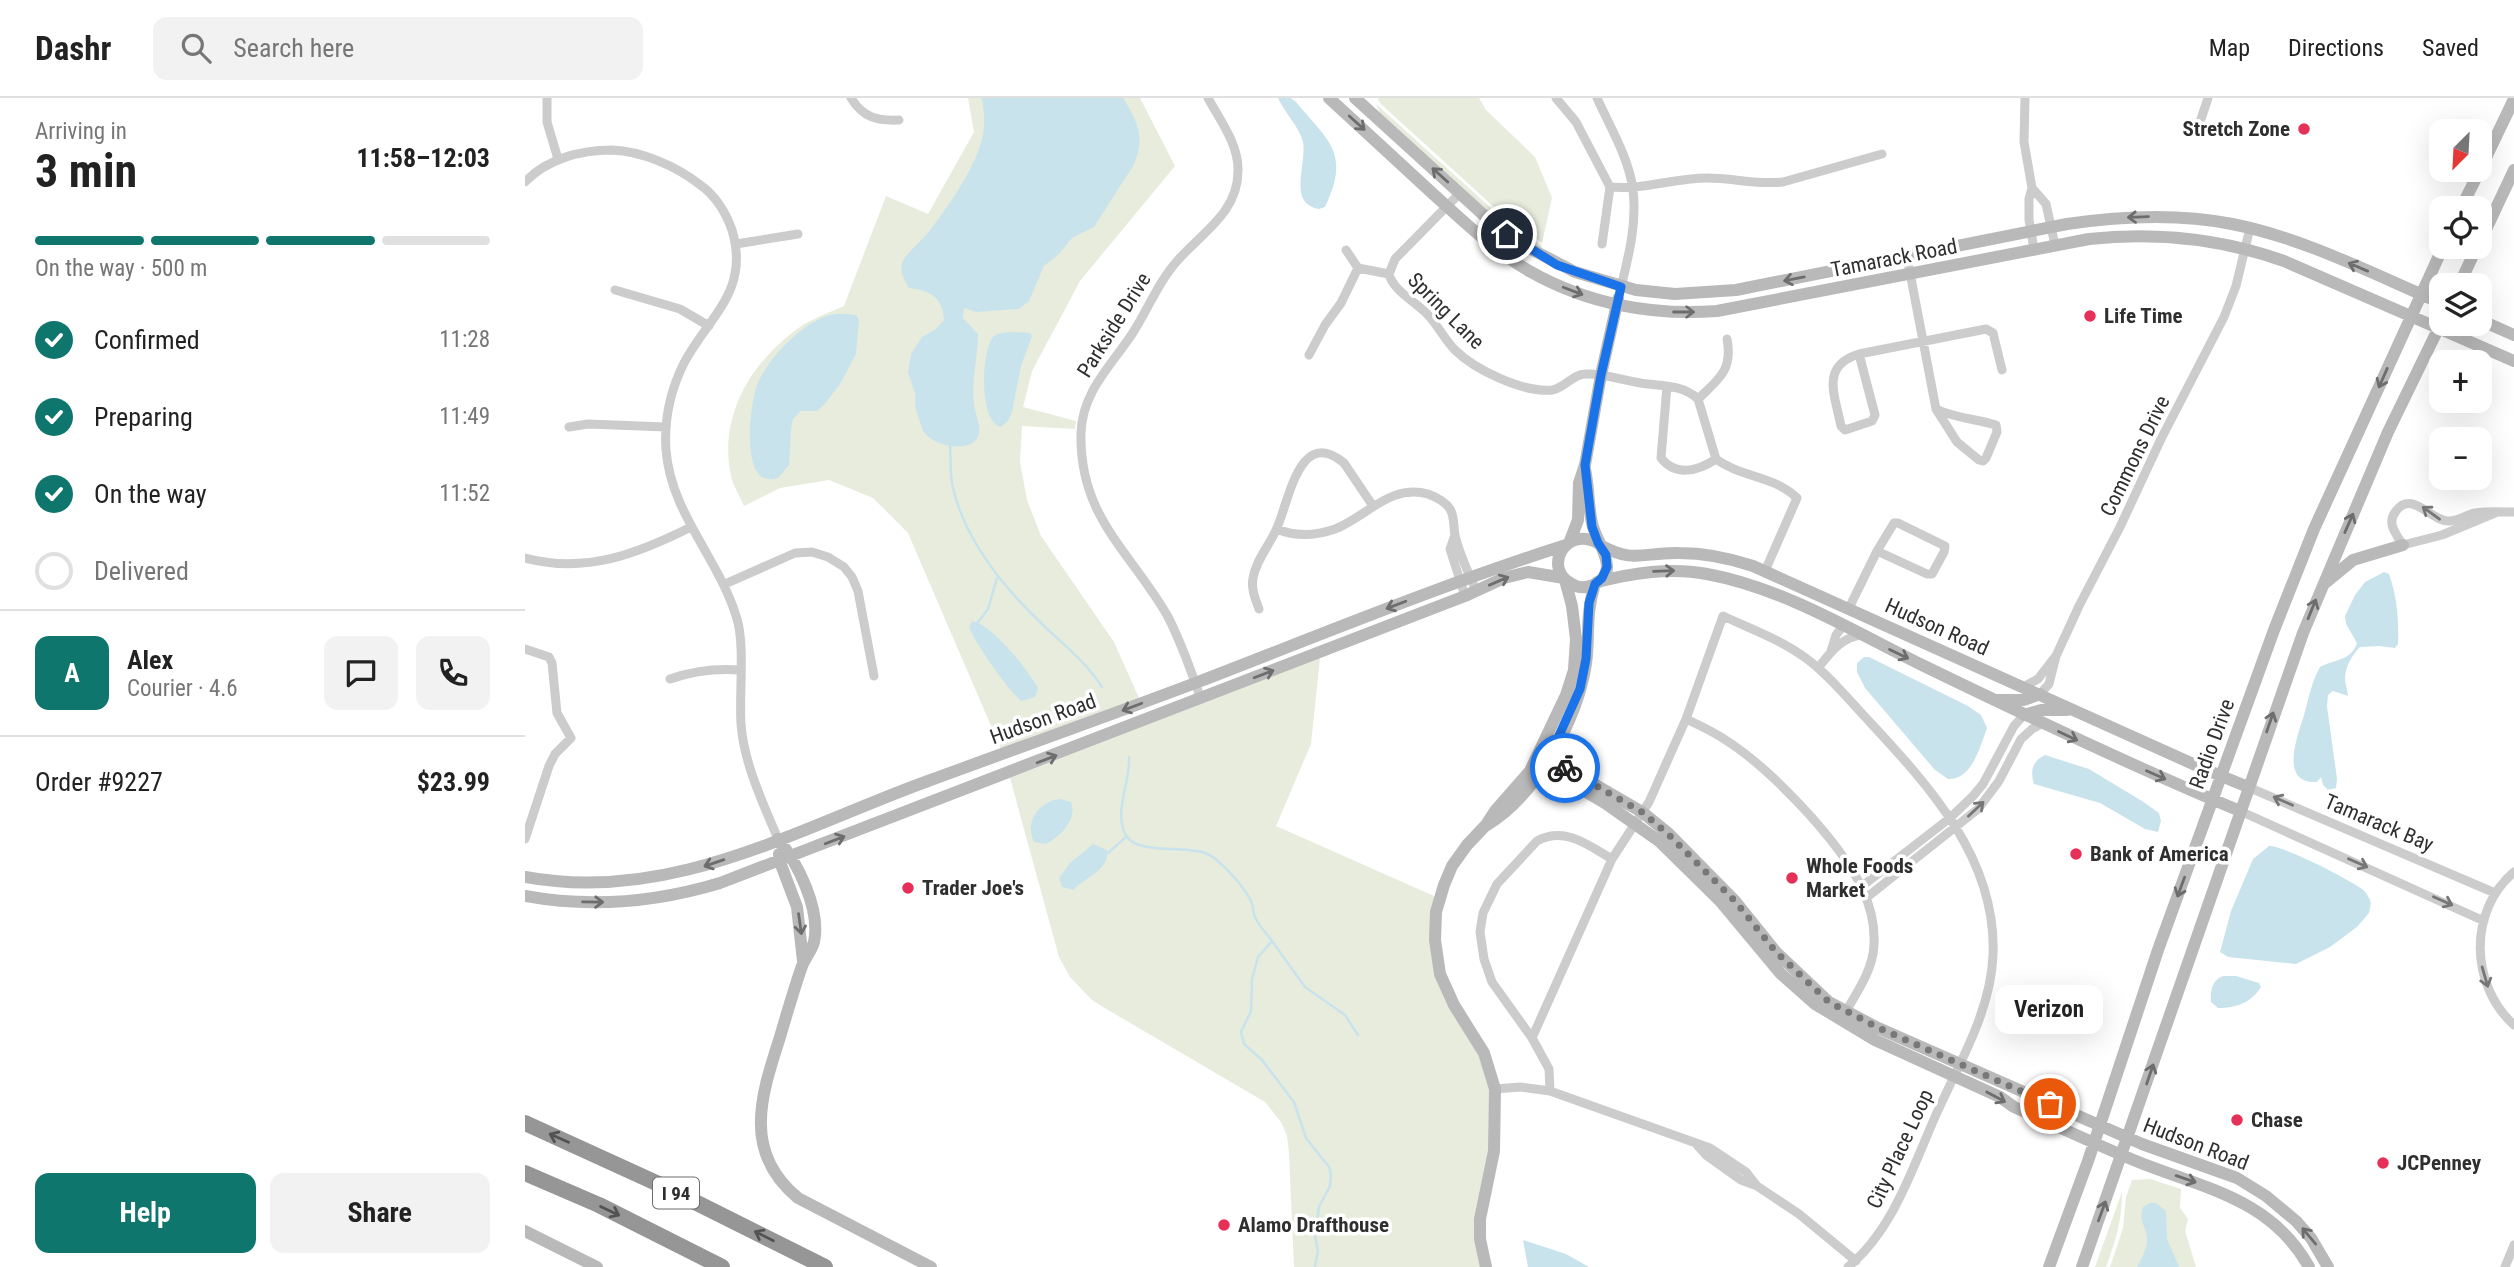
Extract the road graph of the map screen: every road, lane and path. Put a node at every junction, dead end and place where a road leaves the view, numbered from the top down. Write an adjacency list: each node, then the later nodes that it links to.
1 (547, 98): 15 (street)
2 (851, 98): 11 (street)
3 (1209, 98): 95 (street, Parkside Drive)
4 (1329, 98): 22 (street, Tamarack Road, one-way to 22)
5 (1355, 98): 21 (street, Tamarack Road, one-way to 5)
6 (1556, 98): 18 (street)
7 (1597, 98): 20 (street)
8 (2025, 98): 19 (street)
9 (2208, 98): 12 (street)
10 (2514, 99): 13 (street)
11 (899, 120)
12 (2197, 128)
13 (2492, 145)
14 (1882, 154): 20 (street)
15 (558, 159): 17 (street); 28 (street)
16 (2514, 170): 23 (street)
17 (525, 182)
18 (1610, 187): 20 (street); 29 (street)
19 (2032, 188): 24 (street); 26 (street)
20 (1633, 189): 39 (street)
21 (1460, 193): 22 (street, Spring Lane); 39 (street, Tamarack Road)
22 (1446, 206): 37 (street, Spring Lane); 43 (street, Tamarack Road, one-way to 43)
23 (2492, 217)
24 (2052, 227): 25 (street, Tamarack Road, one-way to 24); 26 (street, Tamarack Road); 30 (street)
25 (2249, 228): 31 (street, Commons Drive); 41 (street, Tamarack Road, one-way to 25)
26 (2030, 232): 32 (street); 34 (street, Tamarack Road)
27 (797, 234): 28 (street)
28 (736, 244): 47 (street)
29 (1602, 244)
30 (2055, 245): 31 (street, Tamarack Road); 32 (street, Tamarack Road)
31 (2245, 248): 44 (street, Tamarack Road); 90 (street, Commons Drive)
32 (2034, 249): 38 (street, Tamarack Road)
33 (1346, 250): 36 (street)
34 (1907, 257): 38 (street); 39 (street, Tamarack Road, one-way to 39)
35 (2437, 259): 41 (street, Radio Drive)
36 (1358, 268): 37 (street, Spring Lane); 54 (street)
37 (1389, 274): 57 (street, Spring Lane)
38 (1910, 274): 43 (street, Tamarack Road, one-way to 38); 52 (street)
39 (1621, 287): 43 (street)
40 (615, 290): 47 (street)
41 (2421, 294): 42 (street, Tamarack Road); 44 (street, Radio Drive)
42 (2429, 298)
43 (1616, 304): 57 (street)
44 (2411, 315): 45 (street, Tamarack Road); 105 (street, Radio Drive, one-way to 105)
45 (2429, 321)
46 (2492, 325): 48 (street)
47 (709, 326): 62 (street)
48 (2514, 335)
49 (2435, 336): 80 (street, one-way to 49)
50 (2463, 336): 55 (street, Tamarack Road)
51 (1727, 339): 59 (street)
52 (1924, 341): 53 (street); 56 (street); 60 (street)
53 (1859, 354): 53 (street)
54 (1309, 355)
55 (2514, 361)
56 (2001, 370)
57 (1601, 375): 58 (street); 64 (street)
58 (1667, 386): 59 (street); 63 (street)
59 (1698, 399): 63 (street)
60 (1936, 410): 60 (street)
61 (569, 427): 62 (street)
62 (666, 427): 68 (street)
63 (1716, 459): 75 (street)
64 (1585, 465): 70 (street); 71 (street)
65 (1373, 506): 69 (street); 69 (street); 76 (street)
66 (2514, 512): 67 (street)
67 (2495, 513): 72 (street); 72 (street, one-way to 72)
68 (691, 527): 74 (street); 79 (street)
69 (1277, 529): 83 (street)
70 (1568, 543): 71 (street); 76 (street, Hudson Road); 77 (street)
71 (1599, 544): 75 (street, Hudson Road); 78 (street)
72 (2403, 545): 80 (street)
73 (1877, 551): 73 (street); 82 (street)
74 (525, 558)
75 (1765, 571): 82 (street, Hudson Road)
76 (1465, 578): 81 (street); 95 (street, Hudson Road, one-way to 95)
77 (1565, 579): 78 (street); 81 (street, Hudson Road, one-way to 77); 104 (street)
78 (1596, 583): 84 (street, Hudson Road, one-way to 84); 104 (street)
79 (725, 584): 92 (street); 93 (street)
80 (2322, 586): 106 (street, one-way to 80)
81 (1471, 594): 98 (street, Hudson Road, one-way to 81)
82 (1849, 608): 84 (street); 85 (street, Hudson Road)
83 (1259, 609)
84 (1812, 611): 86 (street, Hudson Road)
85 (1880, 622): 86 (street); 96 (street, Hudson Road)
86 (1843, 626): 87 (street, Hudson Road); 89 (street)
87 (1862, 635): 89 (street); 99 (street, Hudson Road, one-way to 99)
88 (525, 649): 111 (street)
89 (1831, 651): 91 (street)
90 (2056, 656): 96 (street); 97 (street, Commons Drive)
91 (1818, 668): 102 (street, City Place Loop); 110 (street, City Place Loop)
92 (740, 670): 94 (street); 112 (street)
93 (874, 676)
94 (670, 679)
95 (1195, 683): 98 (street, Parkside Drive); 112 (street, Hudson Road, one-way to 112)
96 (2023, 687): 97 (street, Hudson Road)
97 (2040, 694): 99 (street); 100 (street, Hudson Road)
98 (1201, 699): 113 (street, Hudson Road, one-way to 98)
99 (1993, 700): 101 (street, Hudson Road)
100 (2074, 710): 101 (street); 105 (street, Hudson Road)
101 (2024, 715): 103 (street, Hudson Road); 110 (street)
102 (1686, 719): 109 (street); 118 (street)
103 (2041, 724): 107 (street, Hudson Road, one-way to 107); 110 (street, one-way to 103)
104 (1547, 762): 109 (street); 128 (street)
105 (2221, 776): 106 (street, Hudson Road); 107 (street, Radio Drive)
106 (2248, 786): 108 (street); 119 (street, Tamarack Bay, one-way to 106)
107 (2212, 799): 108 (street, Hudson Road); 131 (street, Radio Drive, one-way to 131)
108 (2240, 811): 122 (street, one-way to 122); 132 (street, one-way to 108)
109 (1639, 817): 114 (street); 124 (street)
110 (1952, 822): 118 (street); 121 (street); 127 (street, City Place Loop)
111 (525, 839)
112 (778, 839): 113 (street); 115 (street); 117 (street, Hudson Road, one-way to 117)
113 (793, 857): 115 (street, Hudson Road); 123 (street)
114 (1612, 859): 126 (street); 126 (street)
115 (780, 862): 120 (street, Hudson Road, one-way to 115); 123 (street, one-way to 123)
116 (2514, 872): 119 (street)
117 (525, 877)
118 (1861, 887): 121 (street)
119 (2495, 893): 122 (street)
120 (525, 896)
121 (1866, 898): 124 (street)
122 (2484, 921): 125 (street, one-way to 125)
123 (803, 964): 143 (street)
124 (1843, 1016): 127 (street)
125 (2514, 1025)
126 (1532, 1038): 129 (street)
127 (1957, 1070): 131 (street, Hudson Road); 133 (street, Hudson Road, one-way to 133); 139 (street, City Place Loop)
128 (1495, 1089): 129 (street); 144 (street)
129 (1550, 1091): 139 (street)
130 (525, 1124): 142 (highway, I 94, one-way to 130)
131 (2100, 1126): 132 (street, Hudson Road); 133 (street, Radio Drive)
132 (2127, 1138): 134 (street); 148 (street, Hudson Road, one-way to 132)
133 (2094, 1143): 134 (street, Hudson Road); 145 (street, Radio Drive)
134 (2122, 1155): 146 (street, one-way to 134); 147 (street, Hudson Road, one-way to 147)
135 (525, 1173): 141 (highway, I 94, one-way to 141)
136 (525, 1231): 140 (street)
137 (2514, 1245): 138 (street)
138 (2507, 1263): 149 (street)
139 (1852, 1264)
140 (597, 1267)
141 (722, 1267)
142 (825, 1267)
143 (931, 1267)
144 (1486, 1267)
145 (2049, 1267)
146 (2082, 1267)
147 (2309, 1267)
148 (2328, 1267)
149 (2497, 1267)

